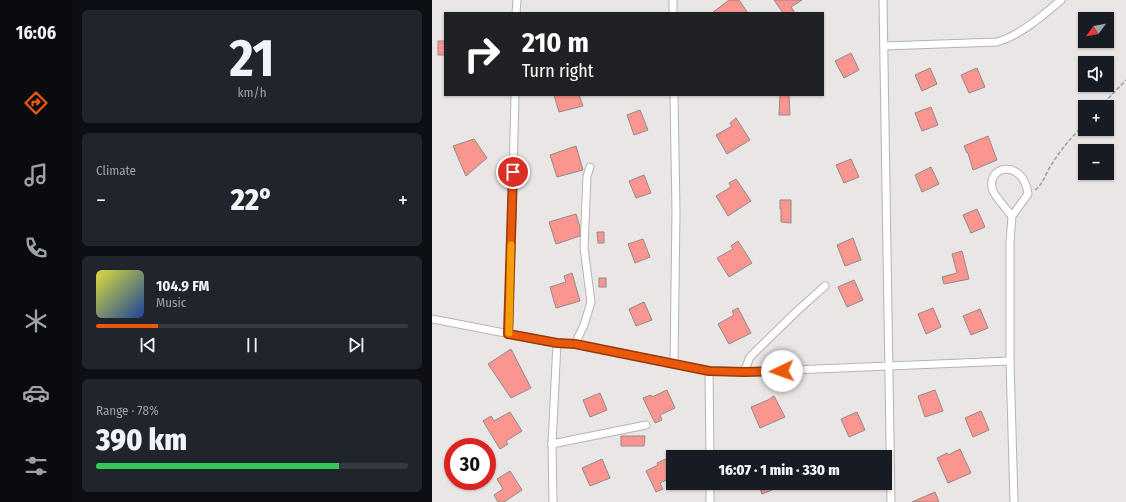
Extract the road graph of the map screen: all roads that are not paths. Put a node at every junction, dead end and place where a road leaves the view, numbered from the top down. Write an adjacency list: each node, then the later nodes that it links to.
1 (517, 0): 5 (street)
2 (673, 0): 6 (street)
3 (883, 0): 7 (street)
4 (1060, 0): 7 (street)
5 (516, 12)
6 (673, 12)
7 (884, 46): 19 (street)
8 (515, 96): 14 (street)
9 (674, 96): 18 (street)
10 (590, 167): 16 (street)
11 (1012, 216): 11 (street); 17 (street)
12 (825, 286): 21 (street)
13 (432, 319): 14 (street)
14 (508, 334): 15 (street)
15 (557, 343): 16 (street); 23 (street)
16 (575, 344): 18 (street)
17 (1010, 361): 19 (street); 29 (street)
18 (674, 364): 20 (street)
19 (889, 366): 21 (street); 28 (street)
20 (709, 371): 21 (street); 24 (street)
21 (744, 372)
22 (646, 425): 23 (street)
23 (552, 444): 26 (street)
24 (710, 450)
25 (710, 490): 27 (street)
26 (553, 502)
27 (710, 502)
28 (891, 502)
29 (1014, 502)

